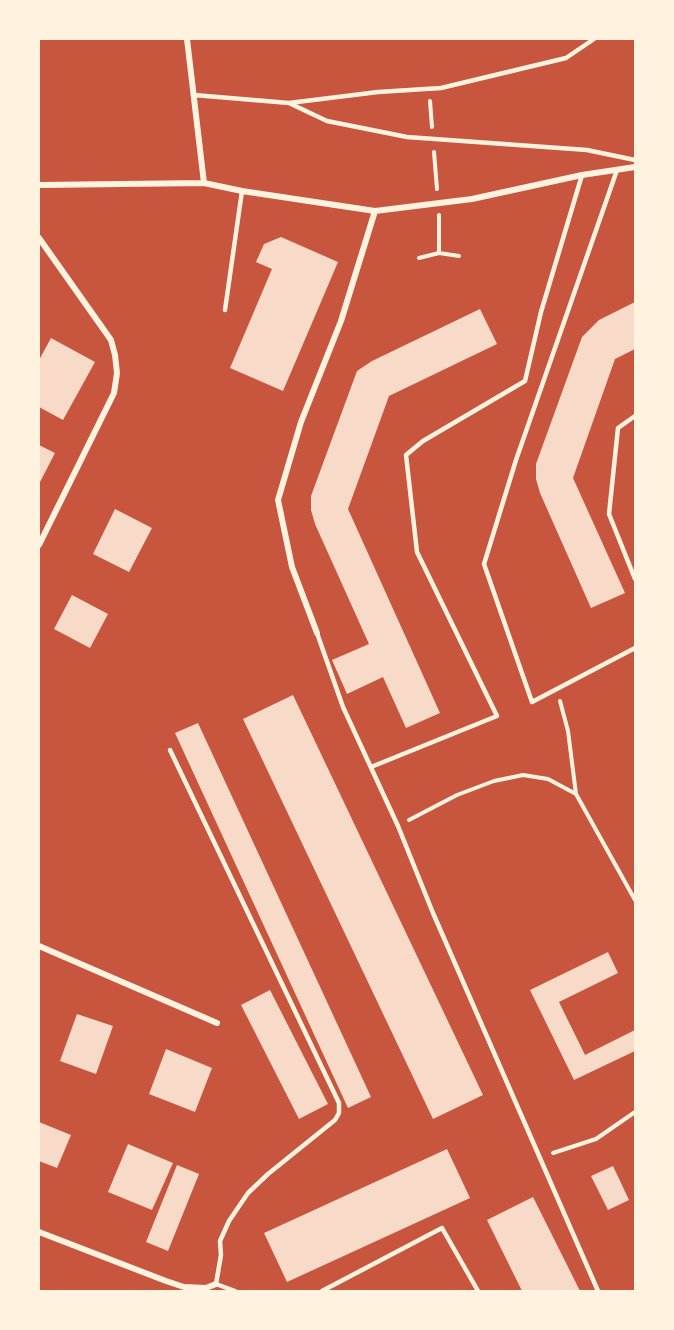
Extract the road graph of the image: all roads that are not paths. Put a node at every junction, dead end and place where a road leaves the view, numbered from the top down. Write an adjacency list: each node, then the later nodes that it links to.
1 (187, 39): 3 (street)
2 (594, 39): 4 (lane)
3 (194, 95): 4 (lane); 9 (street)
4 (290, 103): 5 (lane)
5 (635, 160)
6 (635, 167): 7 (street)
7 (617, 170): 8 (street); 19 (lane)
8 (582, 175): 12 (street); 21 (lane)
9 (204, 183): 10 (street); 11 (street)
10 (39, 185)
11 (242, 191): 12 (street); 14 (lane)
12 (375, 210): 18 (street)
13 (39, 238): 16 (street)
14 (225, 310)
15 (635, 416): 17 (lane)
16 (39, 545)
17 (635, 579)
18 (317, 633): 21 (lane)
19 (635, 648)
20 (170, 750): 25 (lane)
21 (371, 767): 29 (lane)
22 (39, 946): 23 (street)
23 (217, 1023)
24 (39, 1232): 25 (street)
25 (216, 1284): 26 (lane)
26 (235, 1291)
27 (322, 1291): 28 (lane)
28 (478, 1291)
29 (598, 1291)

